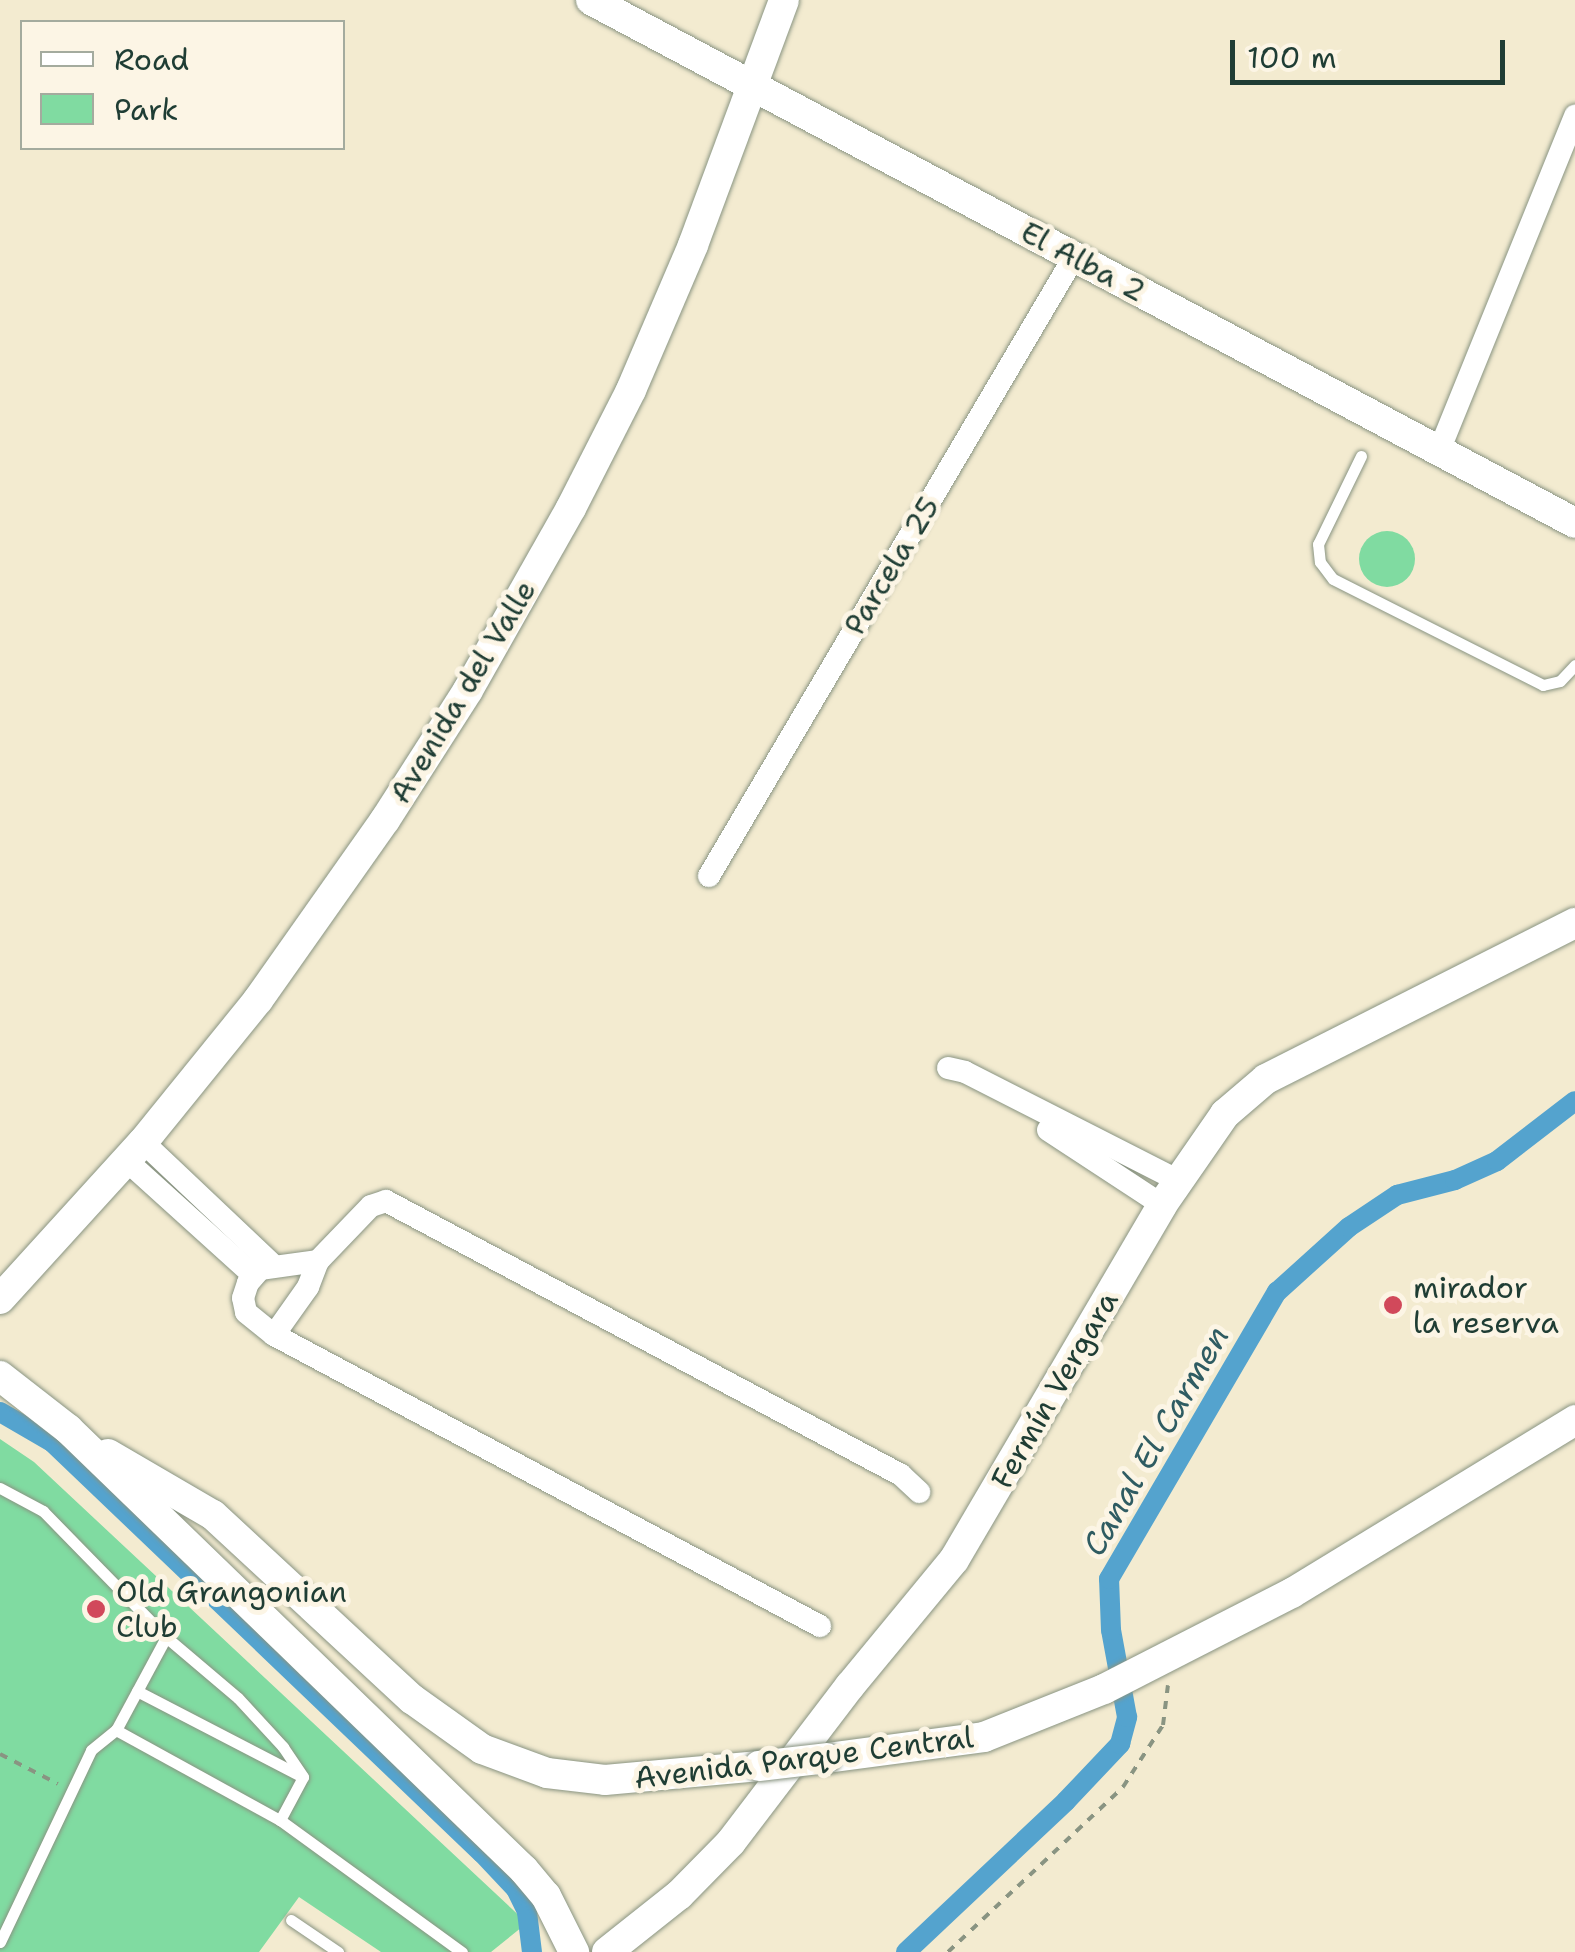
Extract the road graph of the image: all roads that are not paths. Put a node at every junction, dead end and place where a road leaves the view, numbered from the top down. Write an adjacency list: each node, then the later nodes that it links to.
1 (591, 0): 3 (street, El Alba 2)
2 (784, 0): 3 (street, Avenida del Valle)
3 (754, 86): 5 (street, El Alba 2); 12 (street, Avenida del Valle)
4 (1575, 116): 6 (street)
5 (1074, 257): 6 (street, El Alba 2); 10 (street, Parcela 25)
6 (1439, 451): 8 (street, El Alba 2)
7 (1361, 456): 9 (lane)
8 (1575, 524)
9 (1575, 665)
10 (709, 876)
11 (1575, 923): 13 (street, Fermín Vergara)
12 (135, 1152): 15 (street); 16 (street, Avenida del Valle)
13 (1170, 1192): 13 (street); 34 (street, Fermín Vergara)
14 (318, 1261): 15 (street); 17 (street); 22 (street)
15 (264, 1270): 17 (street)
16 (0, 1298)
17 (274, 1335): 23 (street)
18 (0, 1376): 20 (street)
19 (1575, 1420): 20 (street, Avenida Parque Central, bridge)
20 (68, 1429): 33 (street)
21 (0, 1488): 24 (lane)
22 (920, 1492)
23 (820, 1626)
24 (166, 1636): 25 (lane); 27 (lane)
25 (137, 1691): 26 (lane); 27 (lane)
26 (116, 1730): 28 (lane); 30 (lane)
27 (303, 1777): 28 (lane)
28 (280, 1820): 32 (lane)
29 (291, 1920): 31 (lane)
30 (0, 1942)
31 (338, 1952)
32 (462, 1952)
33 (574, 1952)
34 (607, 1952)

